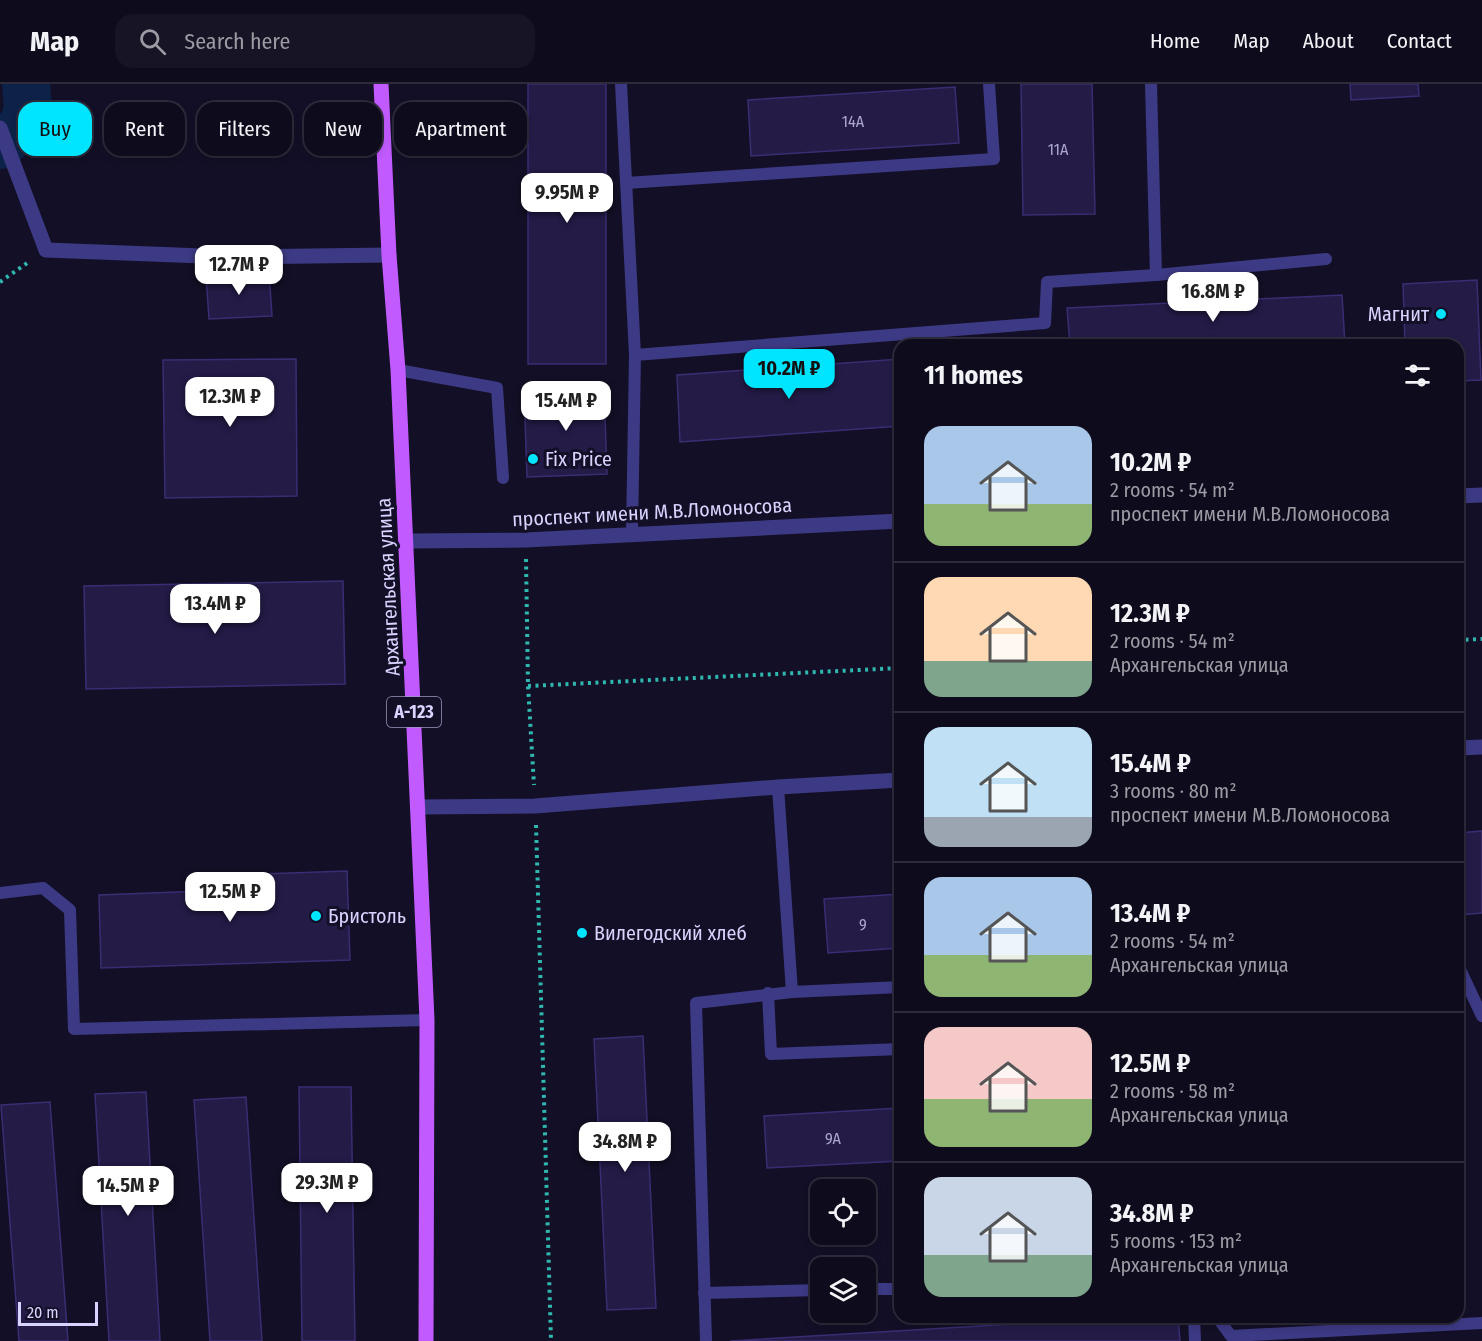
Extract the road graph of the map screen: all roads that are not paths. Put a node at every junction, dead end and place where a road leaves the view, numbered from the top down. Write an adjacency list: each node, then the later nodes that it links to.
1 (381, 84): 7 (main road, Архангельская улица / А-123)
2 (621, 84): 6 (lane)
3 (989, 84): 6 (lane)
4 (1151, 84): 9 (lane)
5 (0, 128): 7 (street)
6 (626, 183): 10 (lane)
7 (389, 255): 11 (main road, Архангельская улица / А-123)
8 (1326, 259): 9 (lane)
9 (1156, 275): 10 (lane)
10 (635, 355): 16 (lane)
11 (398, 370): 12 (lane); 17 (main road, Архангельская улица / А-123)
12 (503, 478)
13 (1482, 495): 14 (street)
14 (1464, 496)
15 (894, 521): 16 (street, проспект имени М.В.Ломоносова)
16 (632, 533): 17 (street, проспект имени М.В.Ломоносова)
17 (407, 541): 22 (main road, Архангельская улица / А-123)
18 (1482, 747): 19 (street)
19 (1464, 748)
20 (894, 780): 21 (street)
21 (778, 787): 22 (street); 26 (lane)
22 (418, 807): 29 (main road, Архангельская улица / А-123)
23 (0, 893): 29 (lane)
24 (1464, 978): 28 (lane)
25 (894, 987): 26 (lane)
26 (792, 992): 27 (lane)
27 (768, 993): 30 (lane); 34 (lane)
28 (1482, 1016)
29 (427, 1020): 38 (main road, Архангельская улица / А-123)
30 (894, 1050)
31 (876, 1289): 32 (lane)
32 (894, 1289)
33 (810, 1290): 34 (lane)
34 (704, 1293): 39 (lane)
35 (1194, 1323): 40 (lane)
36 (1221, 1323): 37 (lane)
37 (1482, 1323)
38 (426, 1341)
39 (706, 1341)
40 (1195, 1341)

